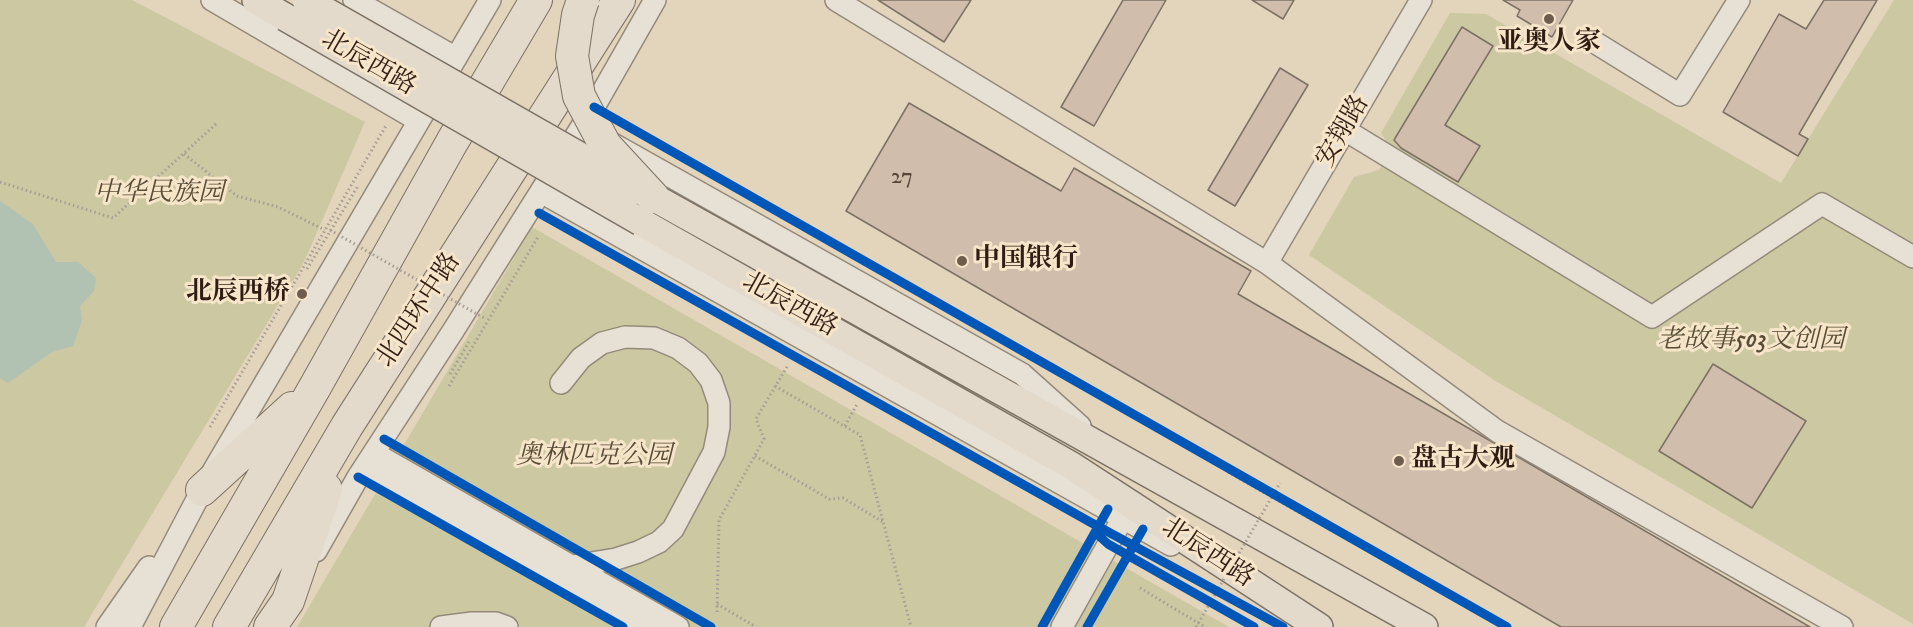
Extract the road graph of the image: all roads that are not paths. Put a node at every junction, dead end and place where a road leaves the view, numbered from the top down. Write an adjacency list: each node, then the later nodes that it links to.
1 (212, 0): 18 (street, 北辰西路)
2 (256, 0): 13 (main road, 北辰西路)
3 (354, 0): 14 (street, 北辰西路)
4 (490, 0): 16 (street)
5 (514, 0): 17 (highway)
6 (536, 0): 17 (highway, 北四环中路)
7 (583, 0): 23 (highway, bridge)
8 (619, 0): 28 (highway, 北四环中路)
9 (655, 0): 20 (street, 北四环中路)
10 (836, 0): 25 (street)
11 (1421, 0): 21 (street, 安翔路)
12 (1739, 0): 15 (street)
13 (295, 8): 23 (main road, 北辰西路, bridge)
14 (383, 17): 16 (street, 北辰西路); 18 (street)
15 (1591, 40)
16 (456, 58): 19 (street)
17 (490, 78): 27 (highway, 北四环中路)
18 (348, 79): 19 (street, 北辰西路)
19 (419, 121): 31 (street)
20 (582, 126): 22 (street, 北四环中路); 29 (street, 北辰西路)
21 (1346, 130): 24 (street); 25 (street, 安翔路)
22 (541, 192): 30 (street, 北四环中路); 32 (street, 北辰西路)
23 (647, 210): 29 (main road, 北辰西路); 35 (main road, 北辰西路)
24 (1913, 257)
25 (1267, 263): 47 (street)
26 (561, 383): 33 (street)
27 (315, 387): 31 (highway); 38 (highway, 北四环中路)
28 (347, 426): 34 (highway); 39 (highway, 北四环中路)
29 (1108, 451): 46 (main road, 北辰西路)
30 (369, 461): 33 (street); 34 (street, 北四环中路); 43 (street)
31 (202, 490): 36 (street); 37 (street)
32 (1123, 518): 35 (street, 北辰西路); 45 (street)
33 (572, 566): 44 (street)
34 (281, 614): 40 (highway)
35 (1317, 626)
36 (107, 627)
37 (130, 627)
38 (176, 627)
39 (229, 627)
40 (270, 627)
41 (441, 627): 42 (street)
42 (507, 627)
43 (646, 627)
44 (678, 627)
45 (1062, 627)
46 (1424, 627)
47 (1842, 627)

